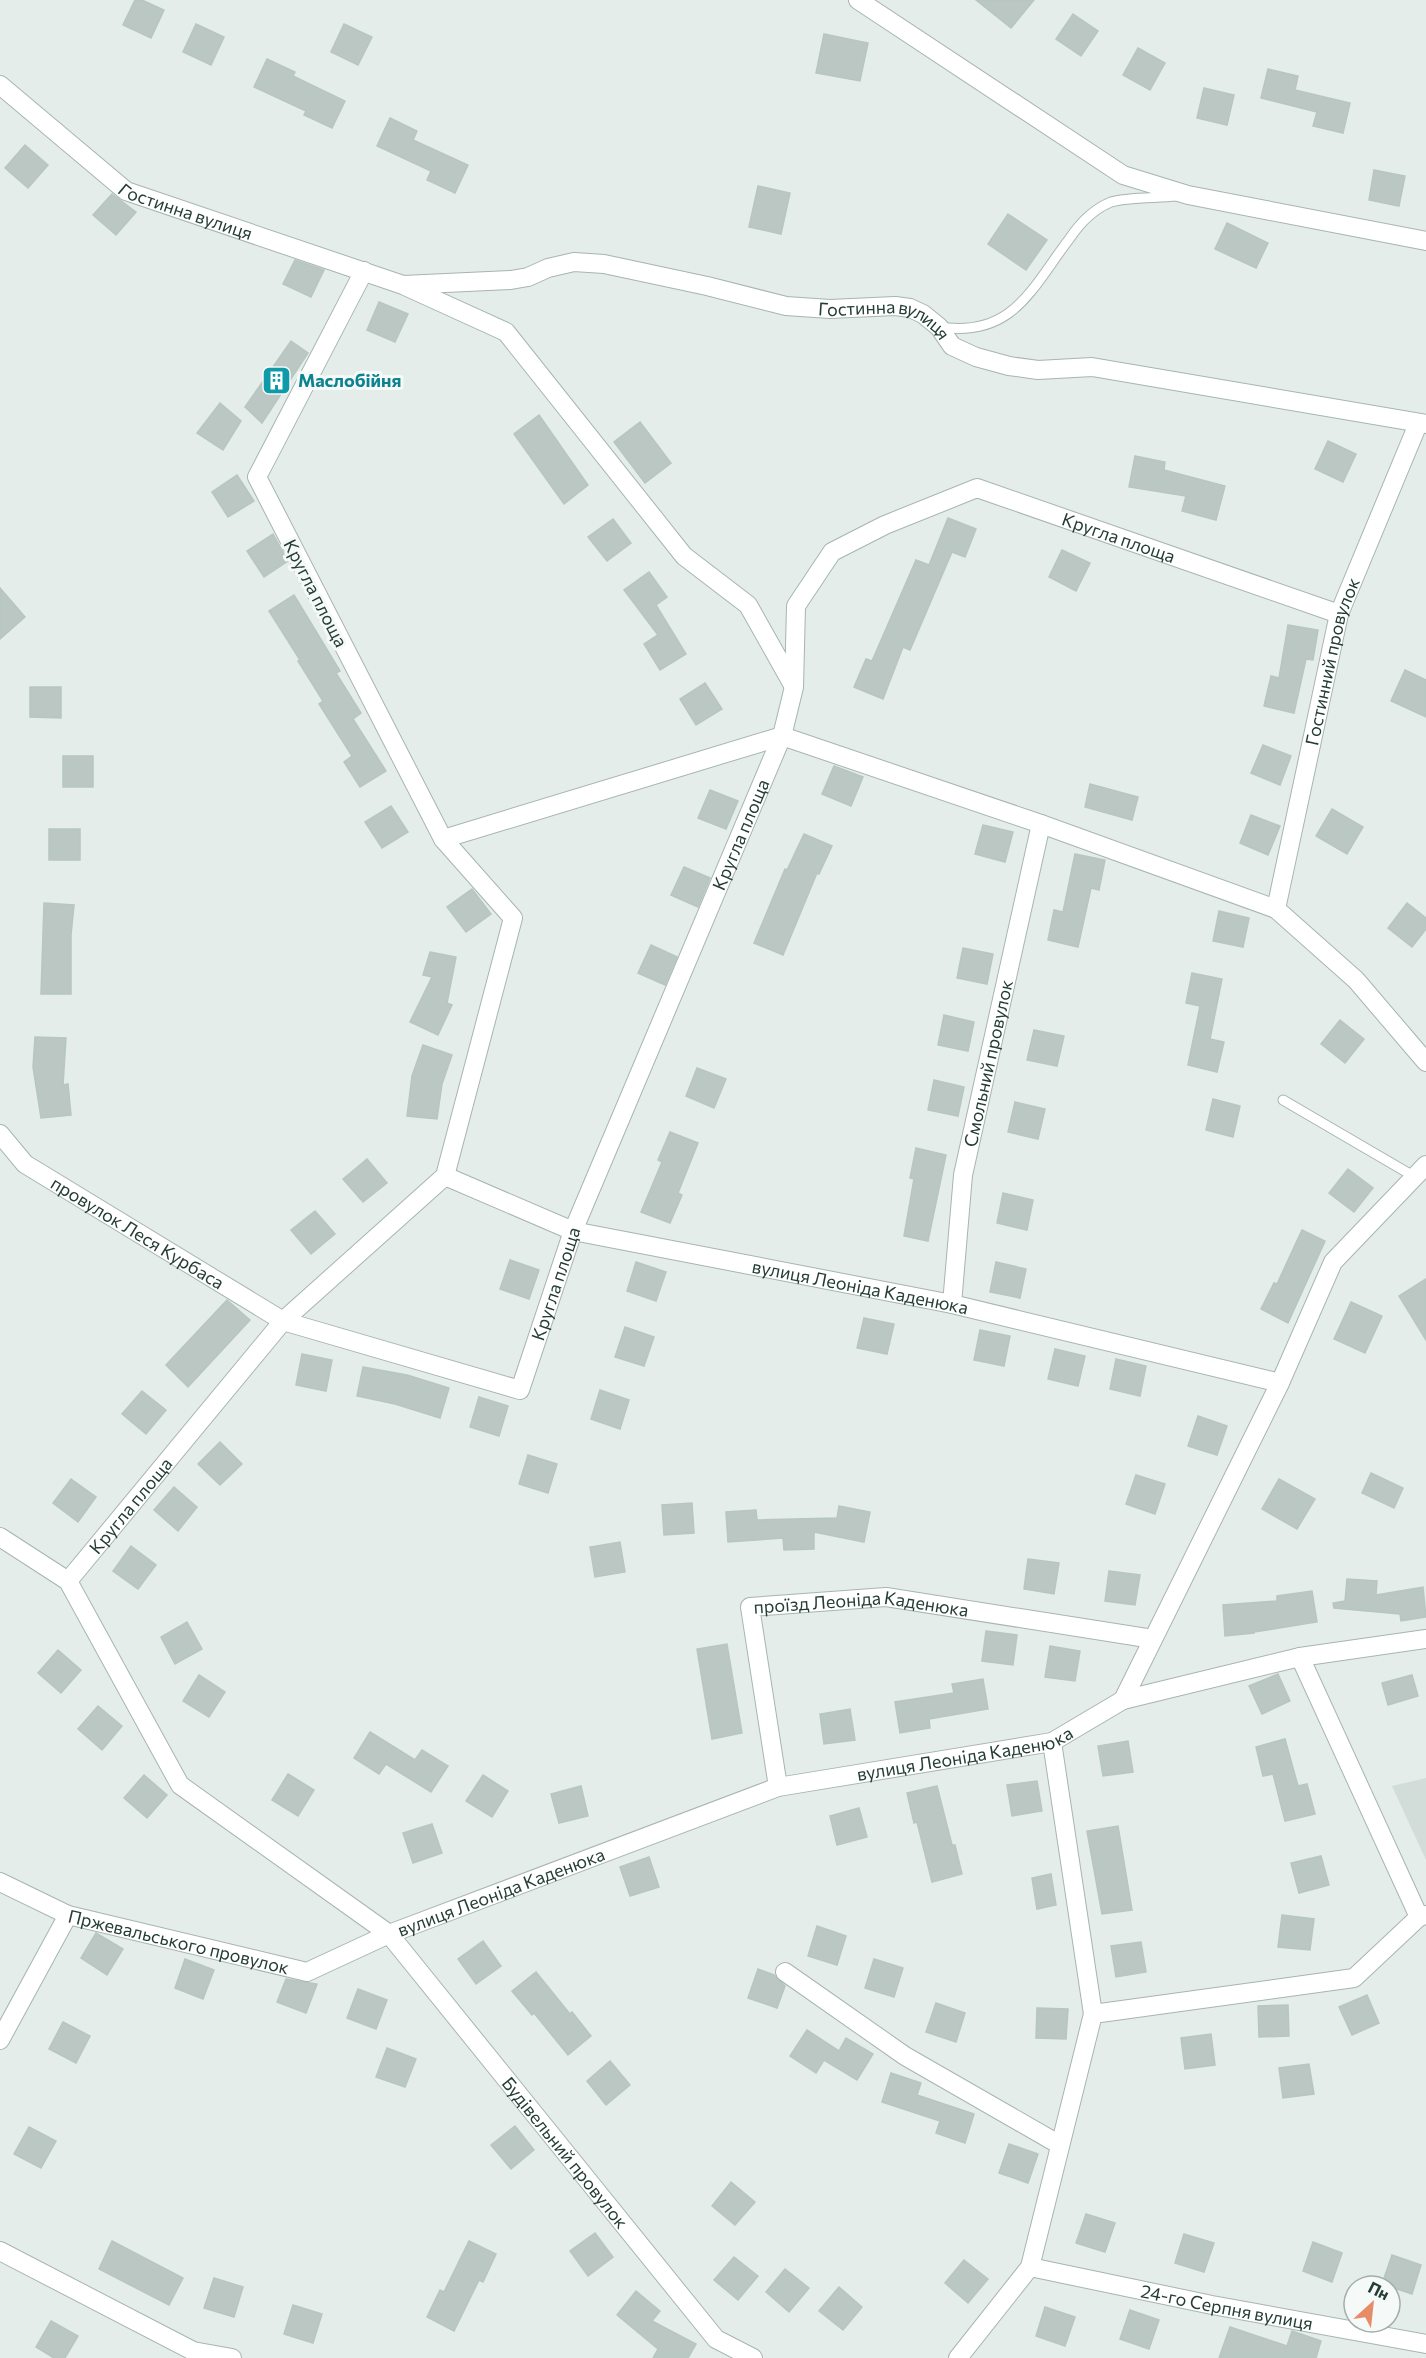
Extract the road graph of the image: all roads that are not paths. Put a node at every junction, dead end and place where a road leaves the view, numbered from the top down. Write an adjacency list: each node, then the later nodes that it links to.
1 (858, 0): 3 (street)
2 (0, 85): 5 (street, Гостинна вулиця)
3 (1188, 195): 4 (street); 7 (lane)
4 (1426, 241)
5 (364, 271): 6 (street, Гостинна вулиця); 13 (street, Кругла площа)
6 (403, 285): 7 (street, Гостинна вулиця); 10 (street, Гостинна вулиця)
7 (939, 327): 8 (street, Гостинна вулиця)
8 (1422, 424): 9 (street, Гостинний провулок)
9 (1339, 614): 10 (street, Кругла площа); 14 (street, Гостинний провулок)
10 (794, 687): 11 (street, Кругла площа)
11 (782, 736): 12 (street); 13 (street); 20 (street, Кругла площа)
12 (1041, 824): 14 (street); 21 (street, Смольний провулок)
13 (443, 839): 19 (street, Кругла площа)
14 (1276, 909): 15 (street)
15 (1426, 1062)
16 (1283, 1100): 18 (lane)
17 (0, 1134): 22 (street, провулок Леся Курбаса)
18 (1420, 1171): 23 (street)
19 (445, 1176): 20 (street, вулиця Леоніда Каденюка); 22 (street, Кругла площа)
20 (573, 1231): 21 (street, вулиця Леоніда Каденюка); 22 (street, Кругла площа)
21 (952, 1304): 23 (street, вулиця Леоніда Каденюка)
22 (283, 1321): 25 (street, Кругла площа)
23 (1280, 1383): 26 (street)
24 (0, 1537): 25 (street, вулиця Леоніда Каденюка)
25 (68, 1581): 35 (street, вулиця Леоніда Каденюка)
26 (1153, 1639): 29 (street); 31 (street, проїзд Леоніда Каденюка)
27 (1426, 1639): 28 (street, вулиця Леоніда Каденюка)
28 (1300, 1657): 29 (street, вулиця Леоніда Каденюка); 34 (street)
29 (1123, 1700): 30 (street, вулиця Леоніда Каденюка)
30 (1052, 1742): 31 (street, вулиця Леоніда Каденюка); 37 (street)
31 (778, 1787): 35 (street, вулиця Леоніда Каденюка)
32 (0, 1882): 33 (street)
33 (68, 1915): 35 (street, Пржевальського провулок); 38 (street, Пржевальського провулок)
34 (1423, 1916): 37 (street)
35 (389, 1934): 44 (street, Будівельний провулок)
36 (784, 1972): 39 (street)
37 (1093, 2014): 39 (street)
38 (0, 2040)
39 (1060, 2145): 41 (street)
40 (0, 2252): 43 (street)
41 (1030, 2267): 42 (street, 24-го Серпня вулиця); 45 (street)
42 (1426, 2344)
43 (232, 2358)
44 (753, 2358)
45 (958, 2358)

